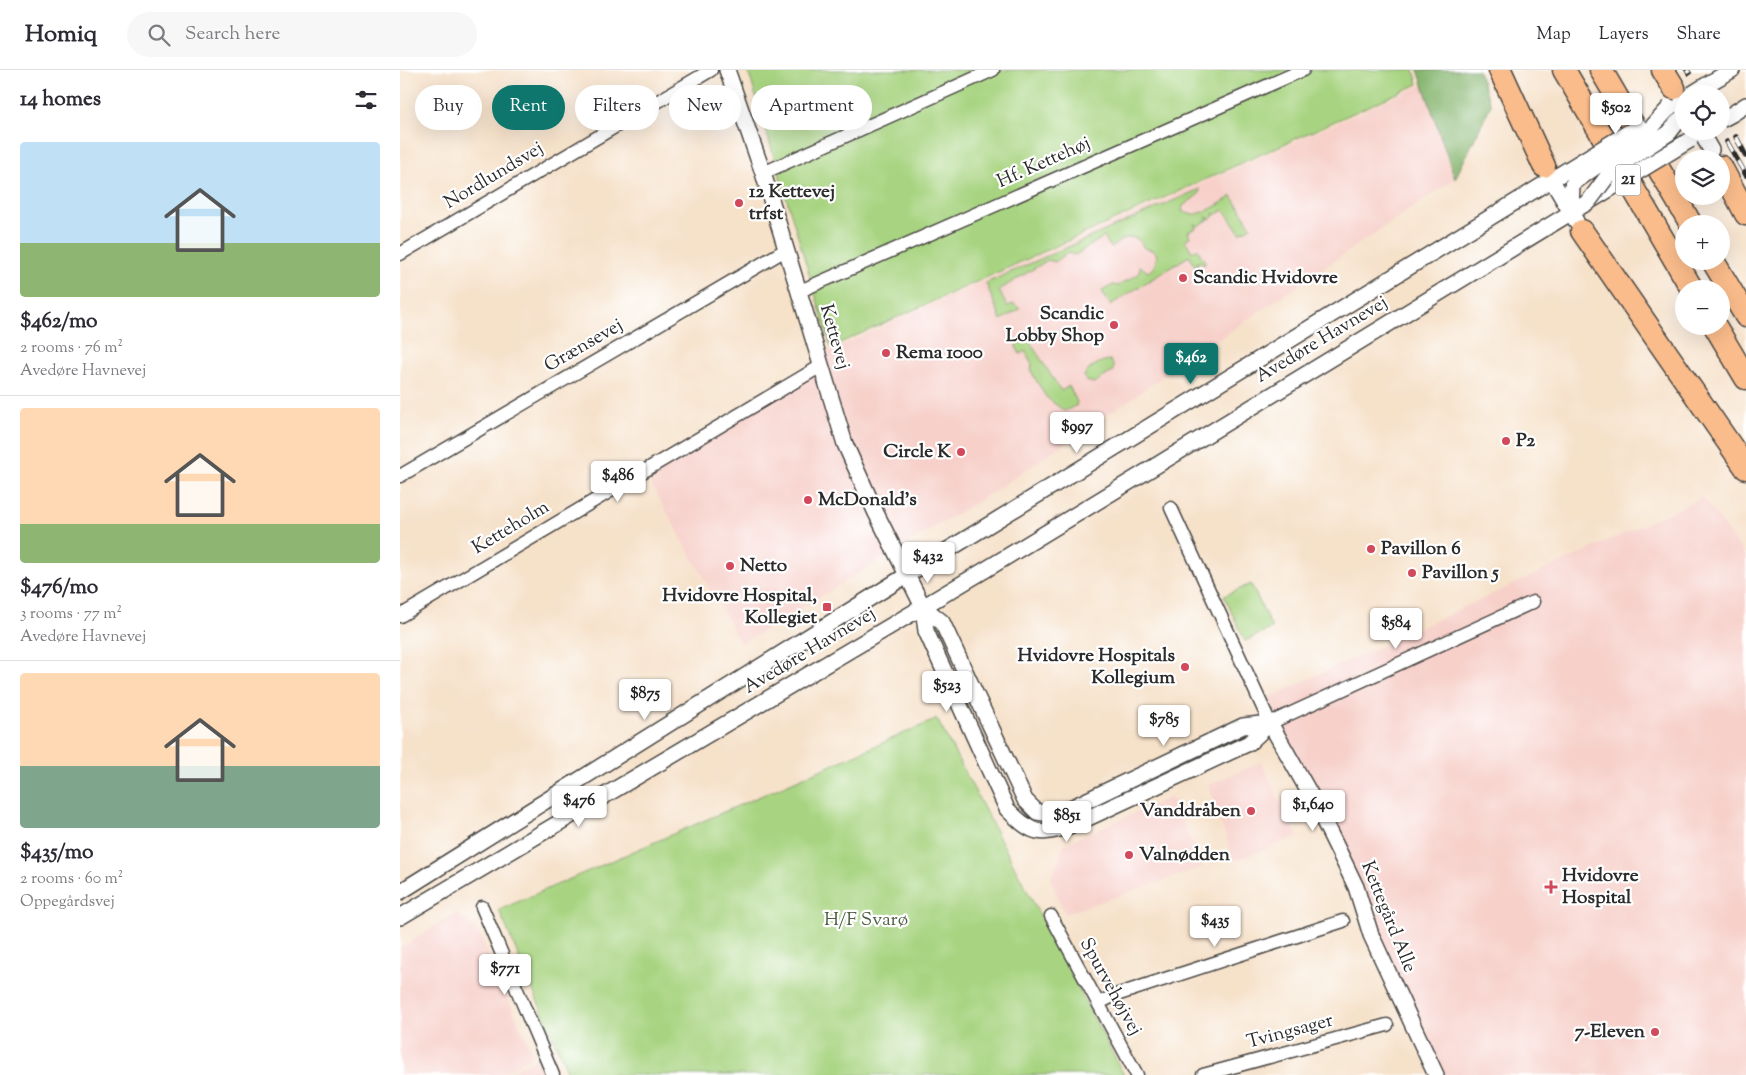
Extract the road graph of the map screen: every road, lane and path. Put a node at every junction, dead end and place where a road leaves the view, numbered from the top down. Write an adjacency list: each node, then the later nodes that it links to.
1 (711, 70): 23 (street, Nordlundsvej)
2 (727, 70): 15 (street, Kettevej)
3 (993, 70): 15 (street)
4 (1303, 70): 26 (street, Hf. Kettehøj)
5 (1500, 70): 16 (highway)
6 (1564, 70): 25 (highway, 21)
7 (1601, 70): 20 (highway, 21)
8 (1732, 70): 9 (street, Avedøre Havnevej, bridge)
9 (1702, 85)
10 (1675, 96): 17 (street, Avedøre Havnevej, bridge)
11 (1746, 105): 12 (street)
12 (1730, 115)
13 (1675, 126): 18 (street, bridge)
14 (1706, 144): 18 (street, Avedøre Havnevej, bridge); 19 (highway)
15 (763, 173): 22 (street, Kettevej)
16 (1548, 173): 17 (street, Avedøre Havnevej); 21 (street); 34 (street, Avedøre Havnevej)
17 (1573, 175): 21 (street)
18 (1589, 201): 21 (street, Avedøre Havnevej)
19 (1746, 214)
20 (1686, 215)
21 (1576, 222): 31 (highway); 36 (street, Avedøre Havnevej)
22 (787, 248): 26 (street, Kettevej); 32 (street, Grænsevej)
23 (400, 254)
24 (1719, 270): 27 (highway)
25 (1687, 280)
26 (800, 291): 29 (street, Kettevej)
27 (1746, 316)
28 (1720, 335): 30 (highway)
29 (821, 366): 34 (street, Kettevej); 37 (street, Ketteholm)
30 (1746, 378)
31 (1746, 468)
32 (400, 476)
33 (1171, 508): 38 (street, Kettegård Alle)
34 (907, 575): 36 (street, Kettevej); 39 (street, Avedøre Havnevej)
35 (1533, 602): 38 (street)
36 (923, 607): 38 (street); 42 (street, Avedøre Havnevej)
37 (400, 616)
38 (1270, 723): 49 (street, Kettegård Alle)
39 (400, 892)
40 (482, 907): 46 (street)
41 (1052, 916): 44 (street, Spurvehøjvej)
42 (400, 917)
43 (1343, 921): 44 (street)
44 (1099, 1003): 47 (street, Spurvehøjvej)
45 (1388, 1025): 48 (street, Tvingsager)
46 (553, 1075)
47 (1137, 1075)
48 (1203, 1075)
49 (1436, 1075)

